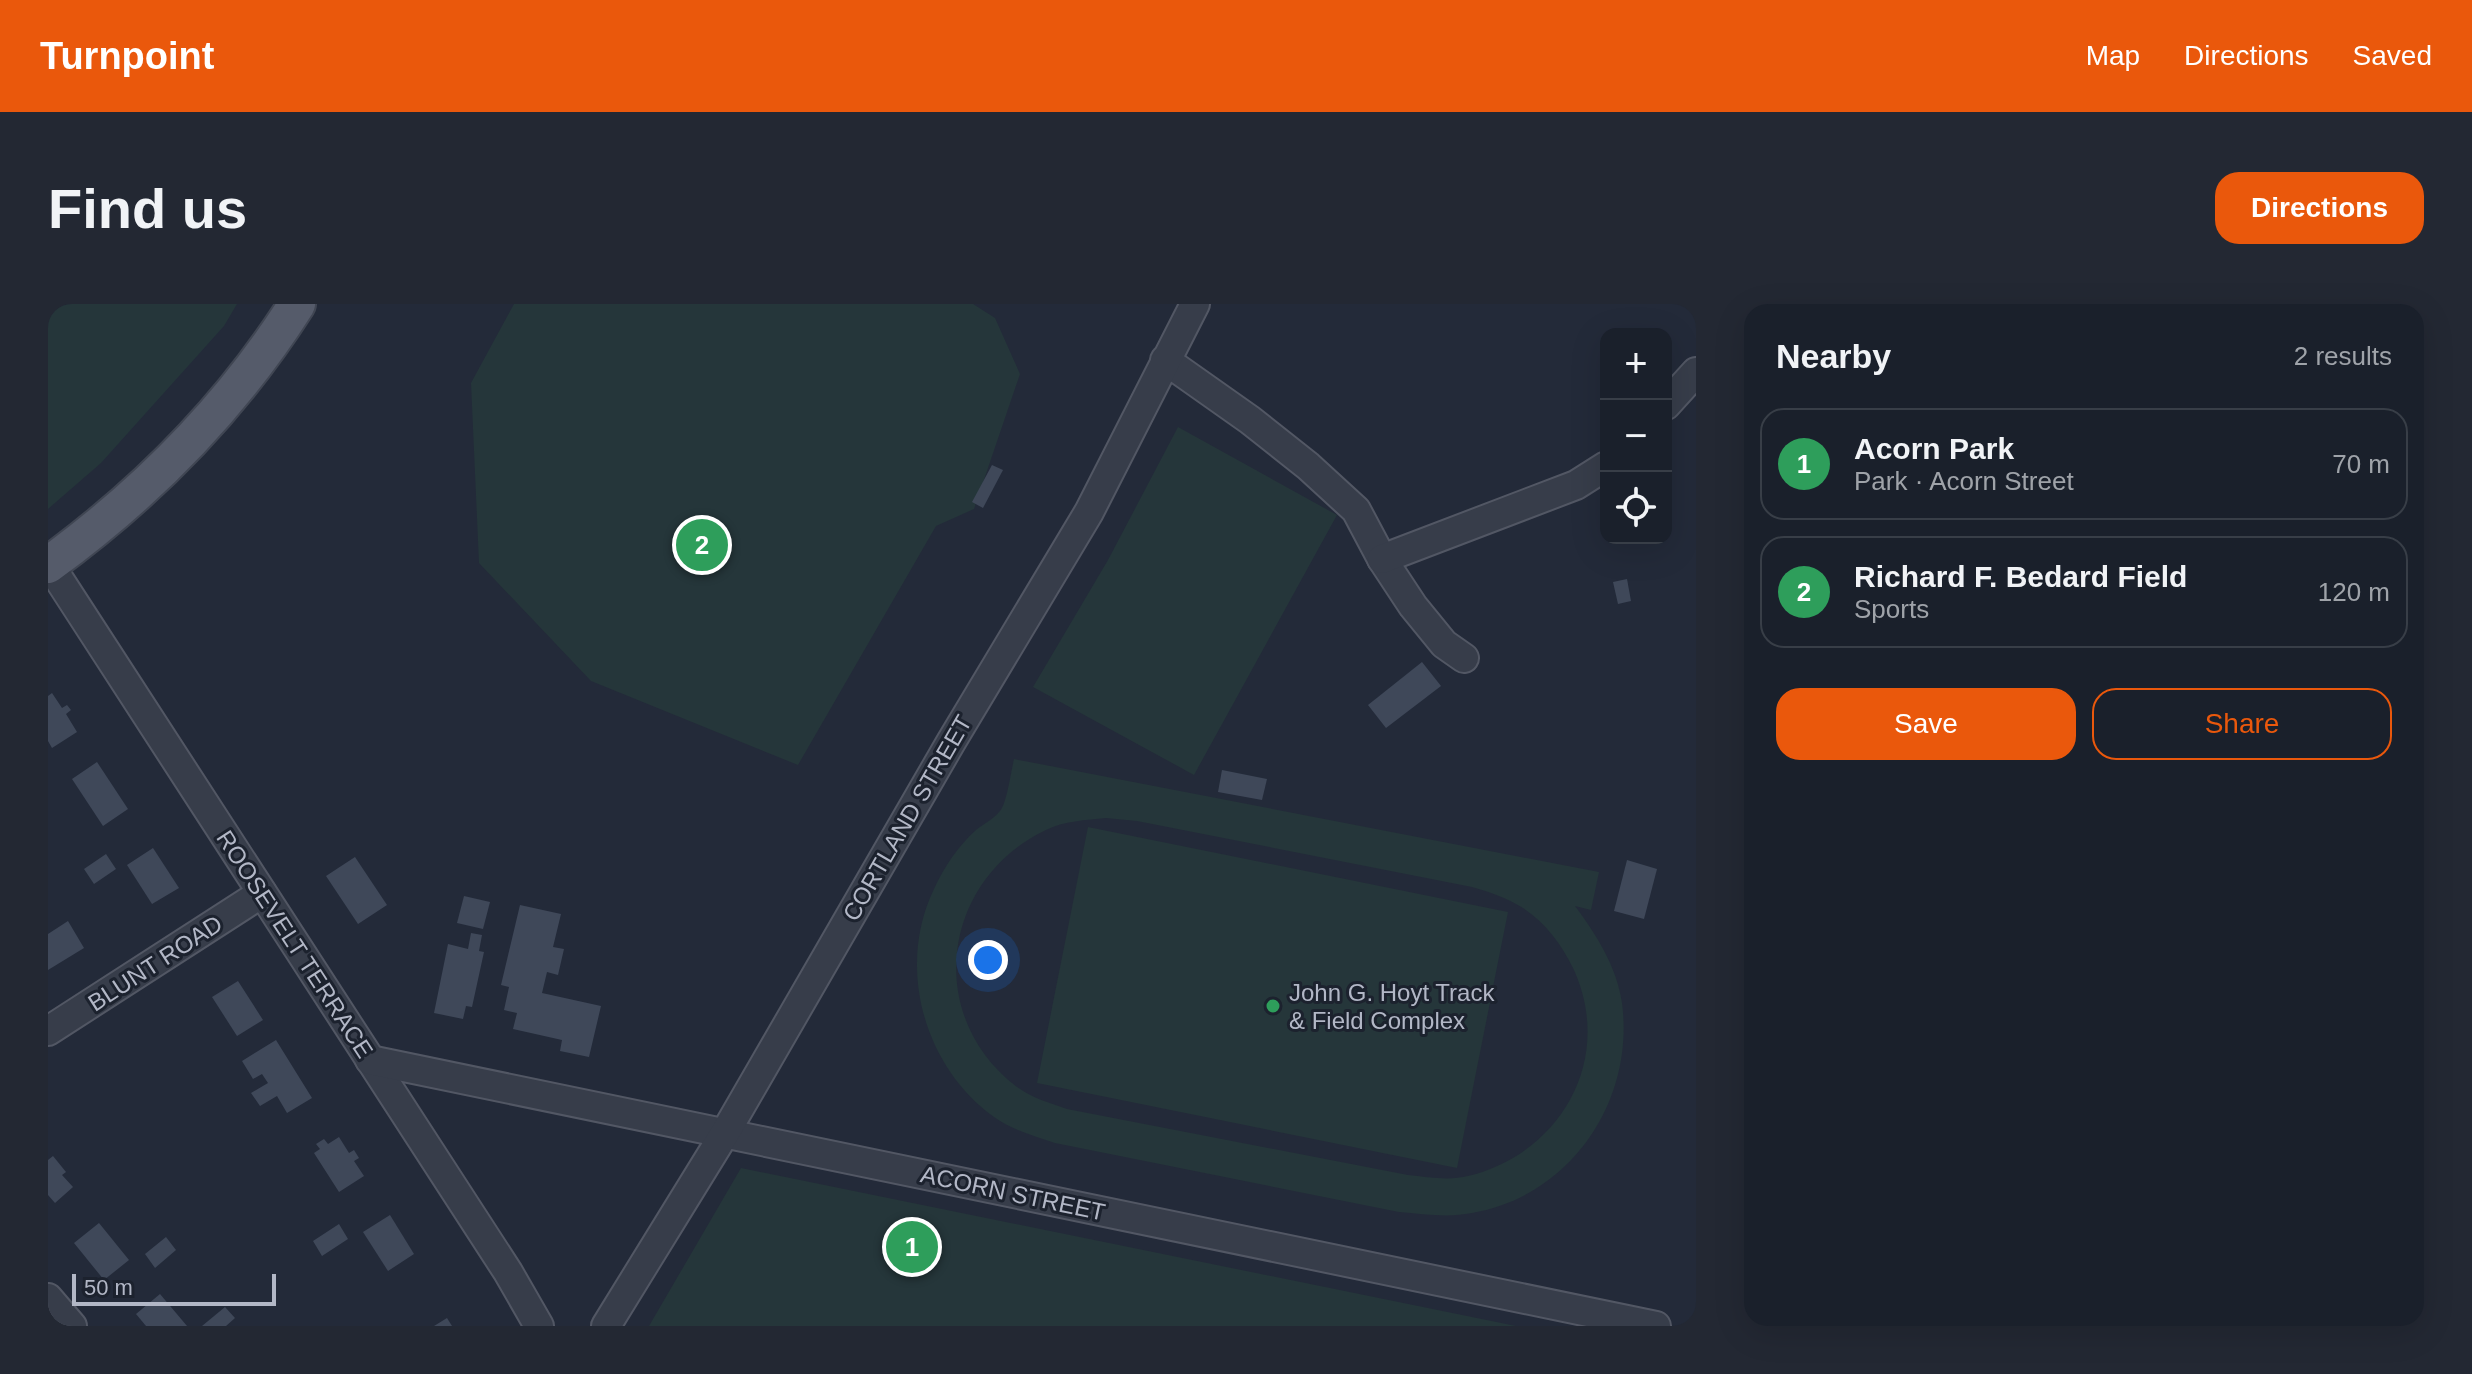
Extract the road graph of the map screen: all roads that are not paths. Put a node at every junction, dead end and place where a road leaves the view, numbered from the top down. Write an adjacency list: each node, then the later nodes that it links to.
1 (297, 304): 8 (main road)
2 (1195, 304): 3 (street, CORTLAND STREET)
3 (1165, 360): 7 (street); 13 (street, CORTLAND STREET)
4 (1696, 372): 5 (street)
5 (1671, 400)
6 (1600, 470): 7 (street)
7 (1382, 559): 9 (street)
8 (49, 565): 10 (street, ROOSEVELT TERRACE)
9 (1464, 658)
10 (262, 893): 11 (street, BLUNT ROAD); 12 (street, ROOSEVELT TERRACE)
11 (48, 1031)
12 (370, 1060): 13 (street, ACORN STREET); 16 (street, ROOSEVELT TERRACE)
13 (725, 1133): 17 (street, CORTLAND STREET); 18 (street, ACORN STREET)
14 (48, 1298): 15 (street)
15 (72, 1326)
16 (539, 1326)
17 (606, 1326)
18 (1656, 1326)

